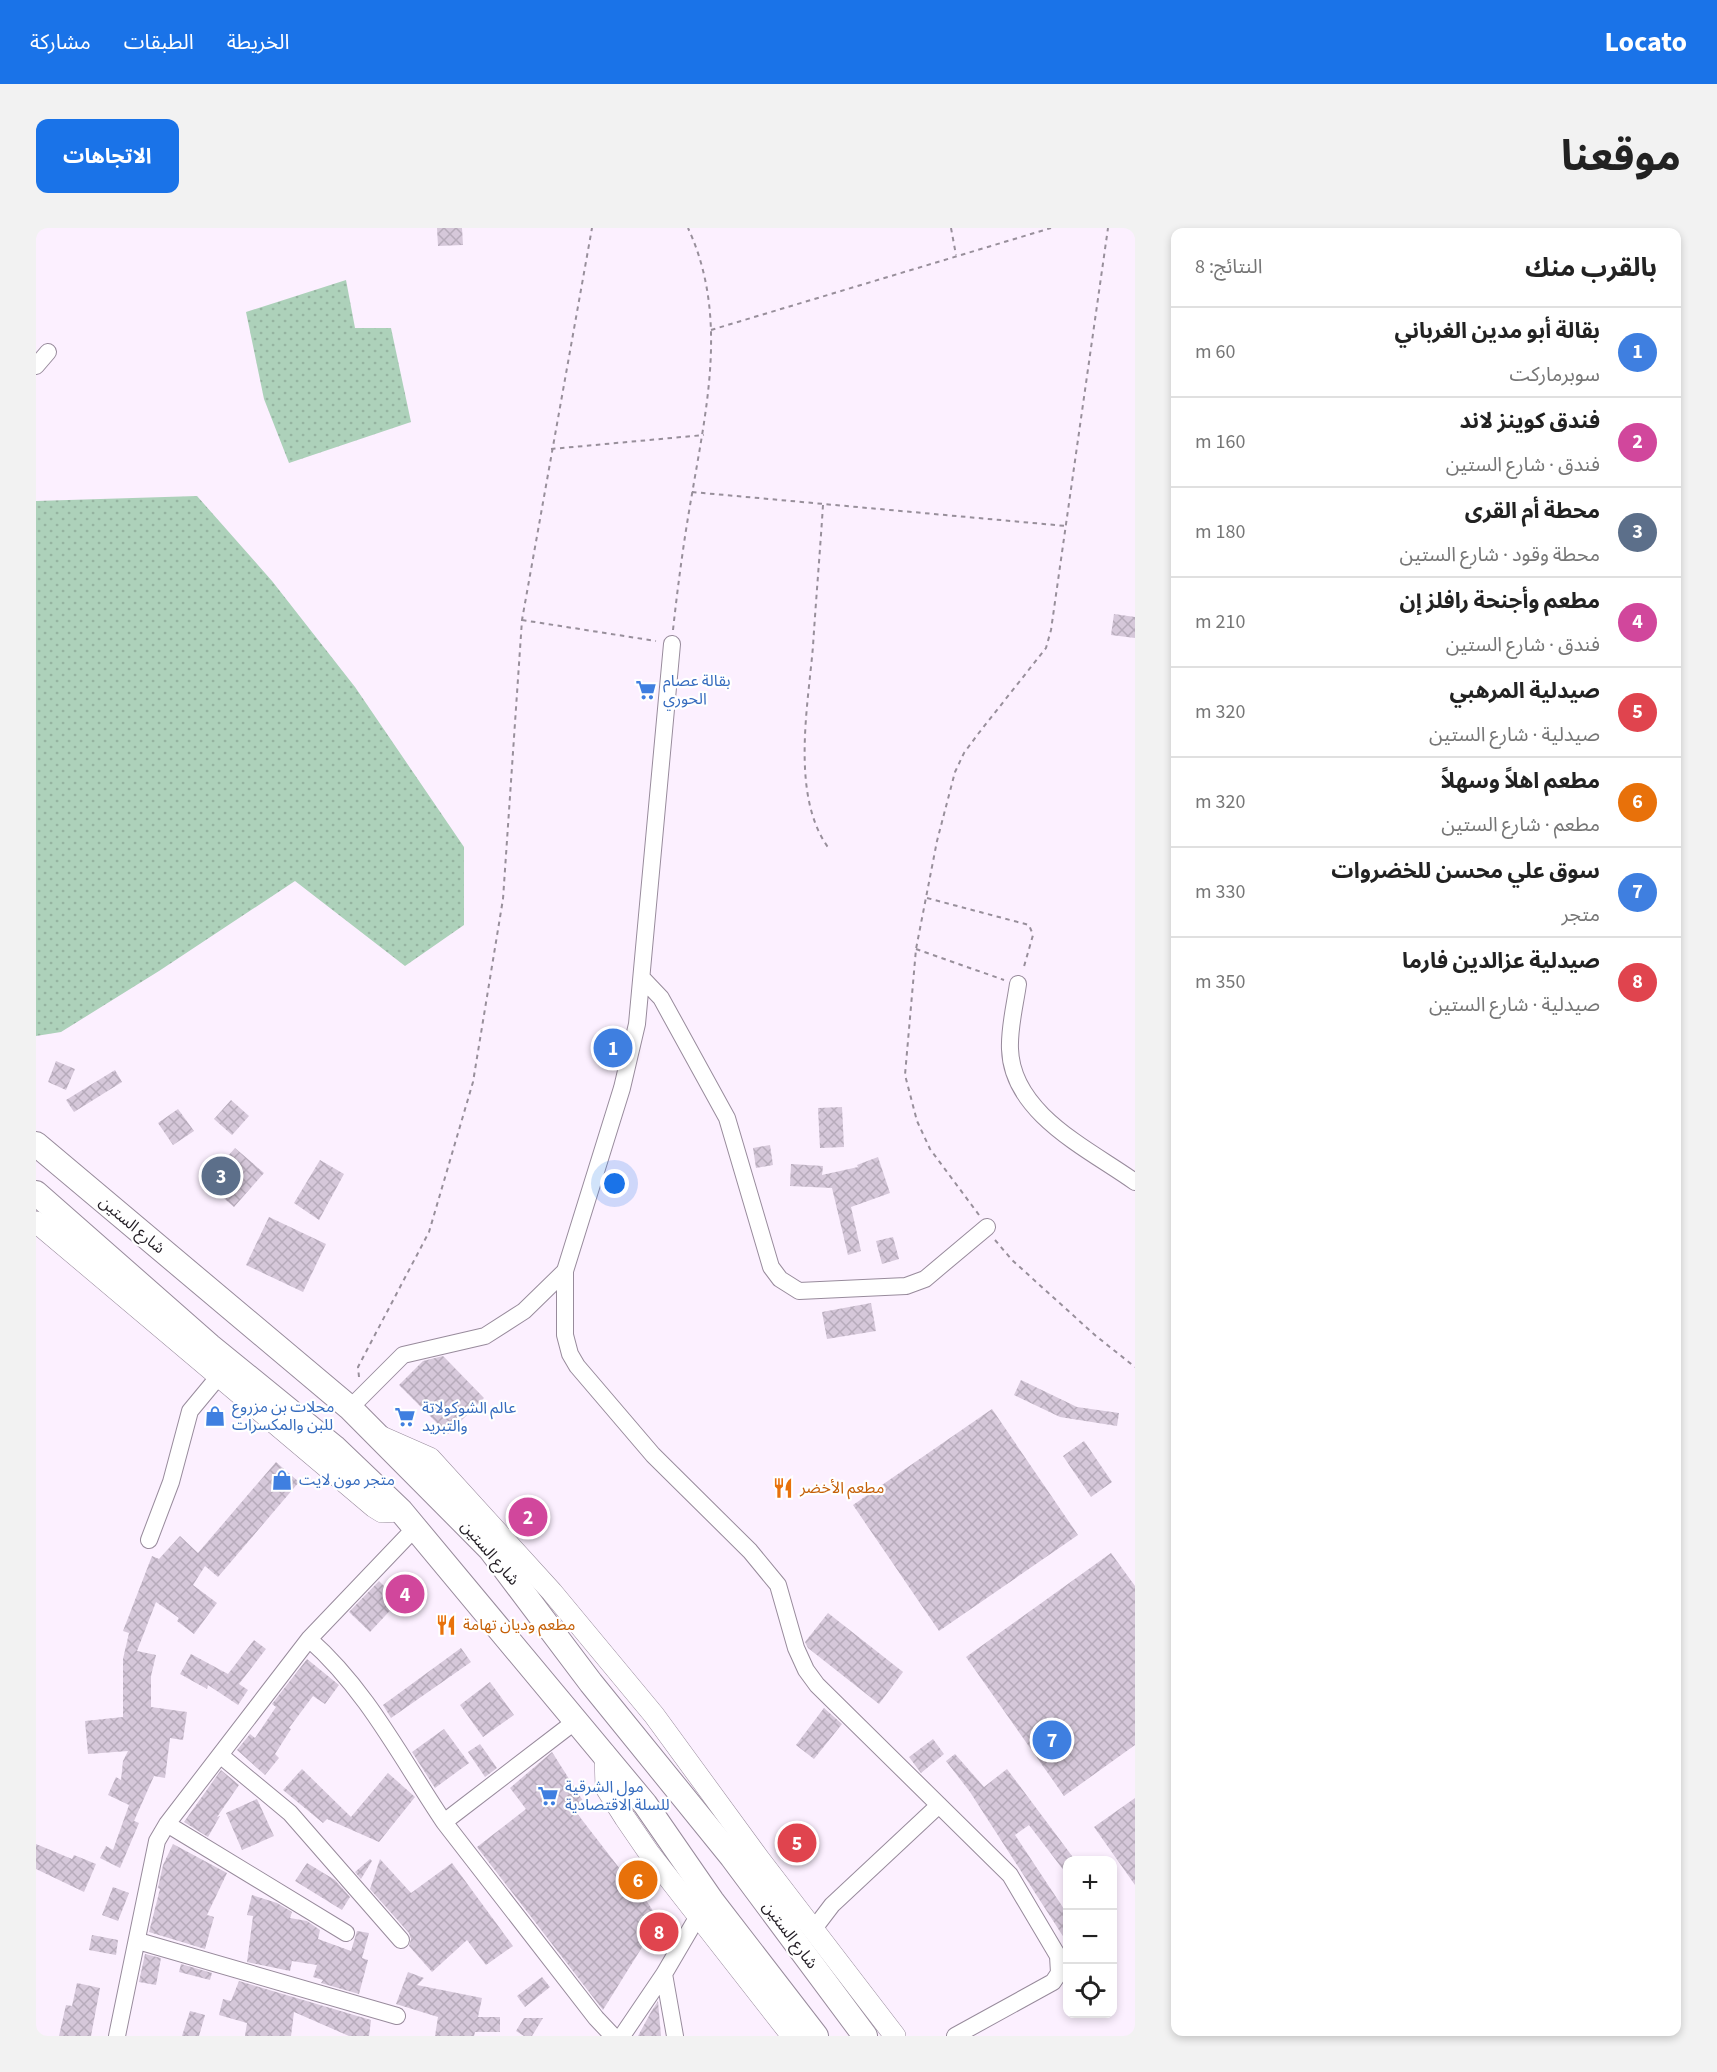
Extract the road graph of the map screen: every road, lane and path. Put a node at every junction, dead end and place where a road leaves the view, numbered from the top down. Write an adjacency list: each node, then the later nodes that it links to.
1 (592, 228): 11 (path)
2 (688, 228): 7 (path)
3 (951, 228): 6 (path)
4 (1051, 228): 6 (path)
5 (1108, 228): 14 (path)
6 (957, 256): 7 (path)
7 (711, 330): 10 (path)
8 (48, 352): 9 (street)
9 (36, 366)
10 (704, 435): 11 (path); 12 (path)
11 (551, 449): 15 (path)
12 (692, 492): 13 (path); 16 (path)
13 (823, 505): 14 (path); 17 (path)
14 (1066, 526): 18 (path)
15 (522, 620): 16 (path); 31 (path)
16 (672, 644): 20 (street)
17 (830, 850)
18 (926, 898): 19 (path); 21 (path)
19 (916, 949): 21 (path); 26 (path)
20 (642, 978): 26 (street); 27 (street)
21 (1018, 984): 23 (street)
22 (36, 1144): 32 (highway, شارع الستين)
23 (1135, 1182)
24 (36, 1193): 28 (highway)
25 (36, 1222): 28 (main road)
26 (987, 1227): 29 (path)
27 (565, 1271): 31 (street); 39 (street)
28 (205, 1352): 30 (main road); 33 (highway)
29 (1135, 1367)
30 (219, 1376): 33 (main road); 34 (street)
31 (367, 1391): 32 (street)
32 (350, 1408): 44 (highway, شارع الستين)
33 (408, 1519): 35 (street); 36 (highway)
34 (149, 1540)
35 (309, 1639): 38 (street); 40 (street)
36 (577, 1720): 37 (highway); 40 (street)
37 (604, 1754): 42 (main road); 54 (highway)
38 (220, 1755): 41 (street); 45 (street)
39 (939, 1805): 44 (street); 57 (street)
40 (444, 1822): 50 (street)
41 (167, 1824): 43 (street); 46 (street)
42 (698, 1916): 47 (street); 53 (main road)
43 (346, 1933)
44 (805, 1938): 55 (highway, شارع الستين); 56 (main road)
45 (401, 1940)
46 (138, 1941): 48 (street); 49 (street)
47 (664, 1974): 51 (street); 52 (street)
48 (397, 2016)
49 (117, 2036)
50 (613, 2036)
51 (622, 2036)
52 (675, 2036)
53 (792, 2036)
54 (816, 2036)
55 (865, 2036)
56 (896, 2036)
57 (955, 2036)

